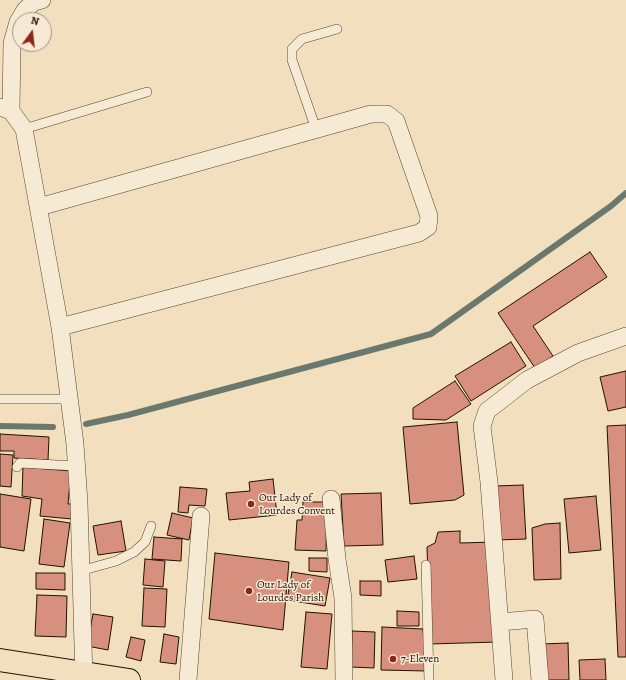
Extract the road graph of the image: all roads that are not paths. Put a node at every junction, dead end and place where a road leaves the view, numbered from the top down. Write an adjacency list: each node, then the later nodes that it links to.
1 (42, 0): 4 (street)
2 (337, 29): 6 (lane)
3 (147, 92): 5 (lane)
4 (5, 109): 5 (street)
5 (24, 129): 7 (street)
6 (316, 129): 7 (street); 8 (street)
7 (39, 207): 8 (street)
8 (60, 327): 11 (street)
9 (626, 336): 19 (street)
10 (0, 399): 11 (lane)
11 (70, 399): 12 (street)
12 (76, 466): 13 (lane); 18 (street)
13 (17, 467)
14 (331, 499): 24 (street)
15 (201, 516): 23 (street)
16 (151, 526): 18 (lane)
17 (426, 565): 25 (lane)
18 (80, 570): 21 (street)
19 (500, 622): 26 (street); 27 (street)
20 (0, 660): 21 (highway)
21 (84, 677): 22 (highway)
22 (129, 680)
23 (188, 680)
24 (344, 680)
25 (429, 680)
26 (504, 680)
27 (540, 680)

